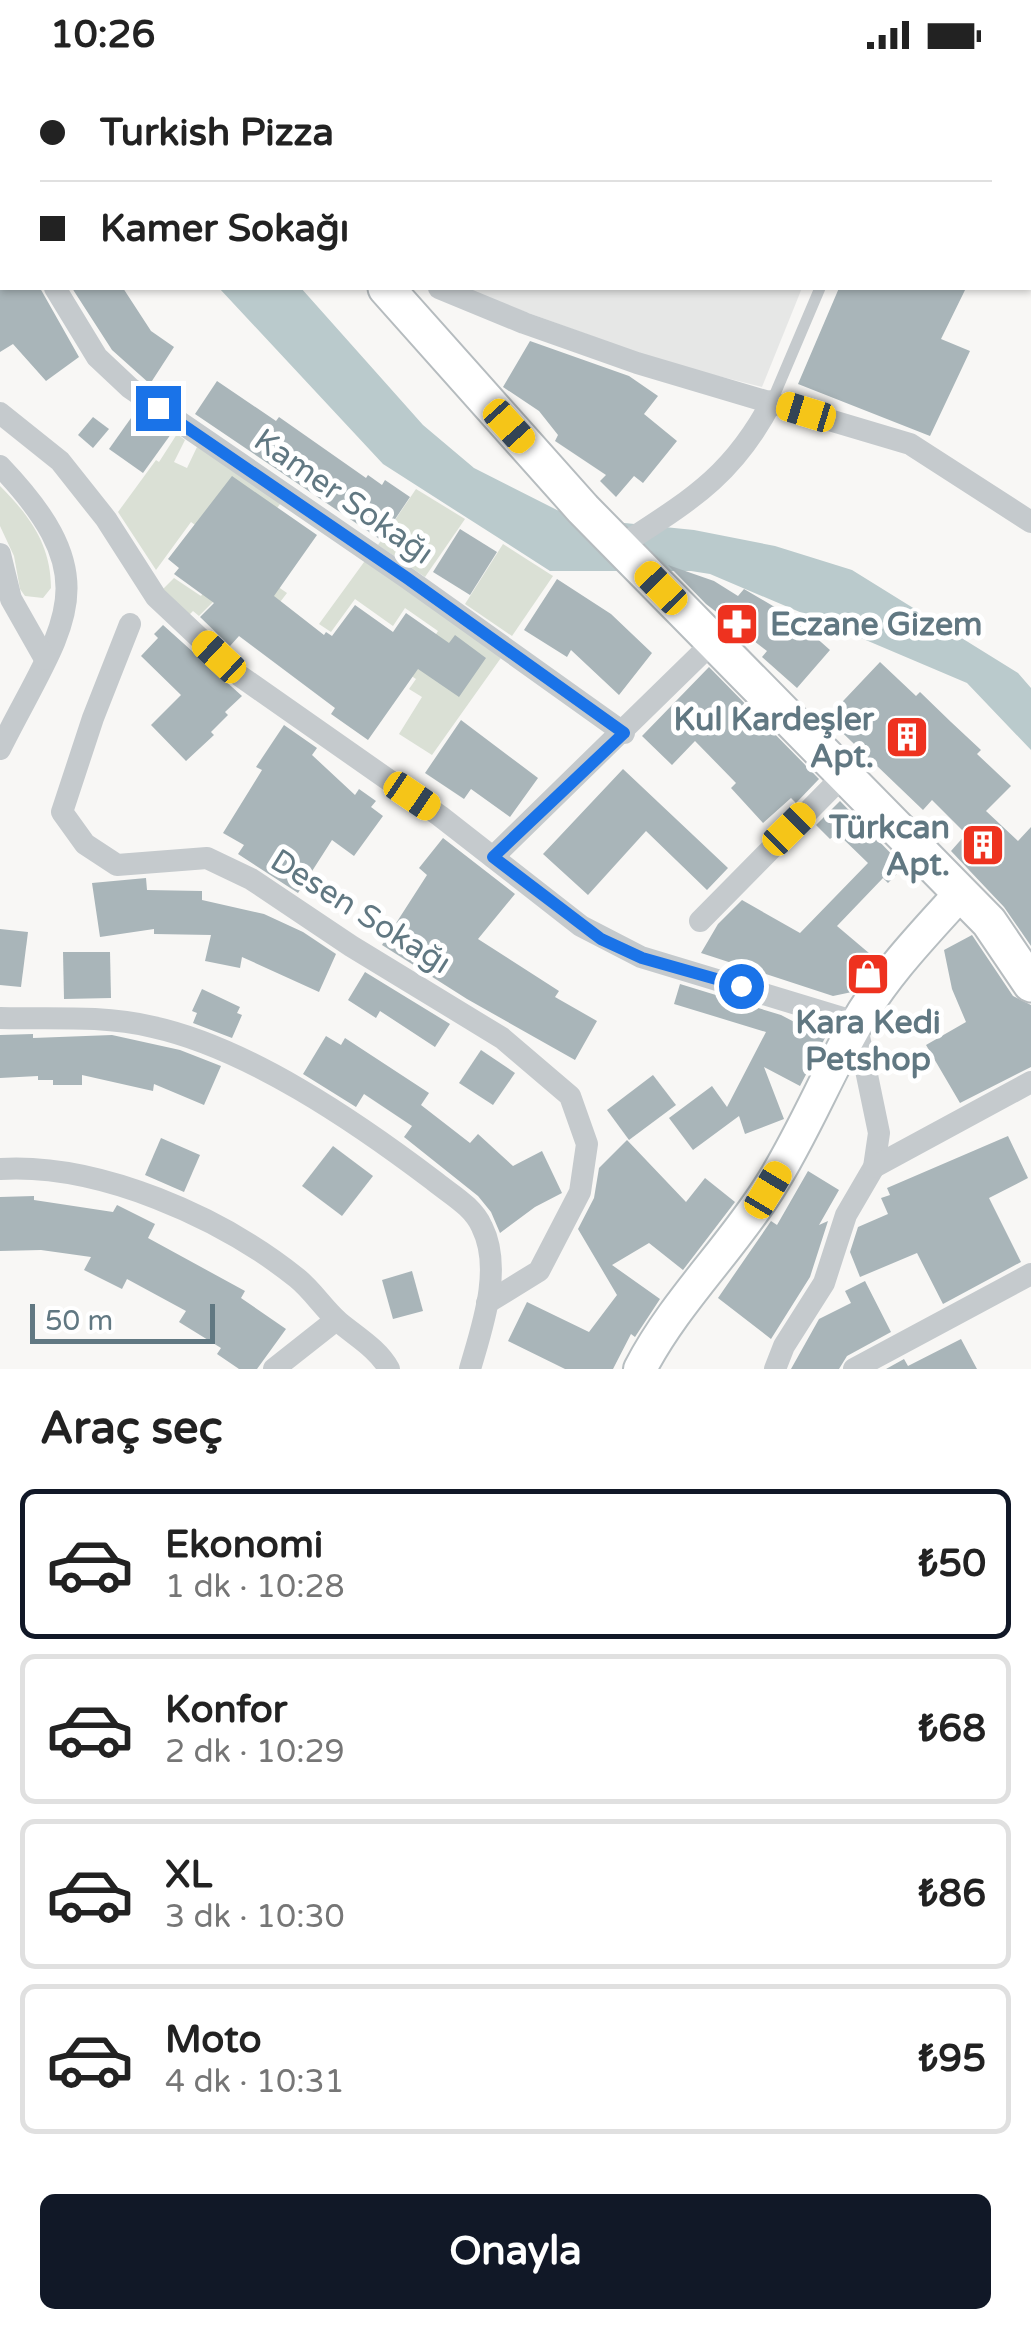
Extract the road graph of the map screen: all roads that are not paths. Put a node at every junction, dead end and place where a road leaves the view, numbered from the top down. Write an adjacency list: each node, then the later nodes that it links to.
1 (56, 290): 14 (street, Kamer Sokağı)
2 (388, 290): 9 (main road)
3 (444, 290): 5 (street)
4 (819, 290): 5 (lane)
5 (772, 401): 8 (street); 9 (street)
6 (0, 414): 17 (street)
7 (0, 466): 13 (street)
8 (1031, 522)
9 (620, 546): 12 (main road)
10 (0, 554): 13 (street)
11 (130, 624): 27 (street, Desen Sokağı)
12 (713, 642): 14 (street); 16 (main road)
13 (46, 659): 15 (street)
14 (624, 733): 17 (street)
15 (0, 749)
16 (845, 774): 18 (main road); 19 (street)
17 (493, 857): 22 (street)
18 (960, 894): 20 (main road); 22 (street)
19 (700, 921)
20 (1031, 984)
21 (0, 1018): 27 (street)
22 (856, 1022): 24 (street); 32 (street)
23 (1031, 1082): 24 (street)
24 (874, 1167): 33 (street)
25 (0, 1169): 28 (street)
26 (1031, 1274): 34 (street)
27 (487, 1303): 31 (street)
28 (336, 1320): 29 (street); 30 (street)
29 (274, 1369)
30 (390, 1369)
31 (470, 1369)
32 (640, 1369)
33 (775, 1369)
34 (854, 1369)

